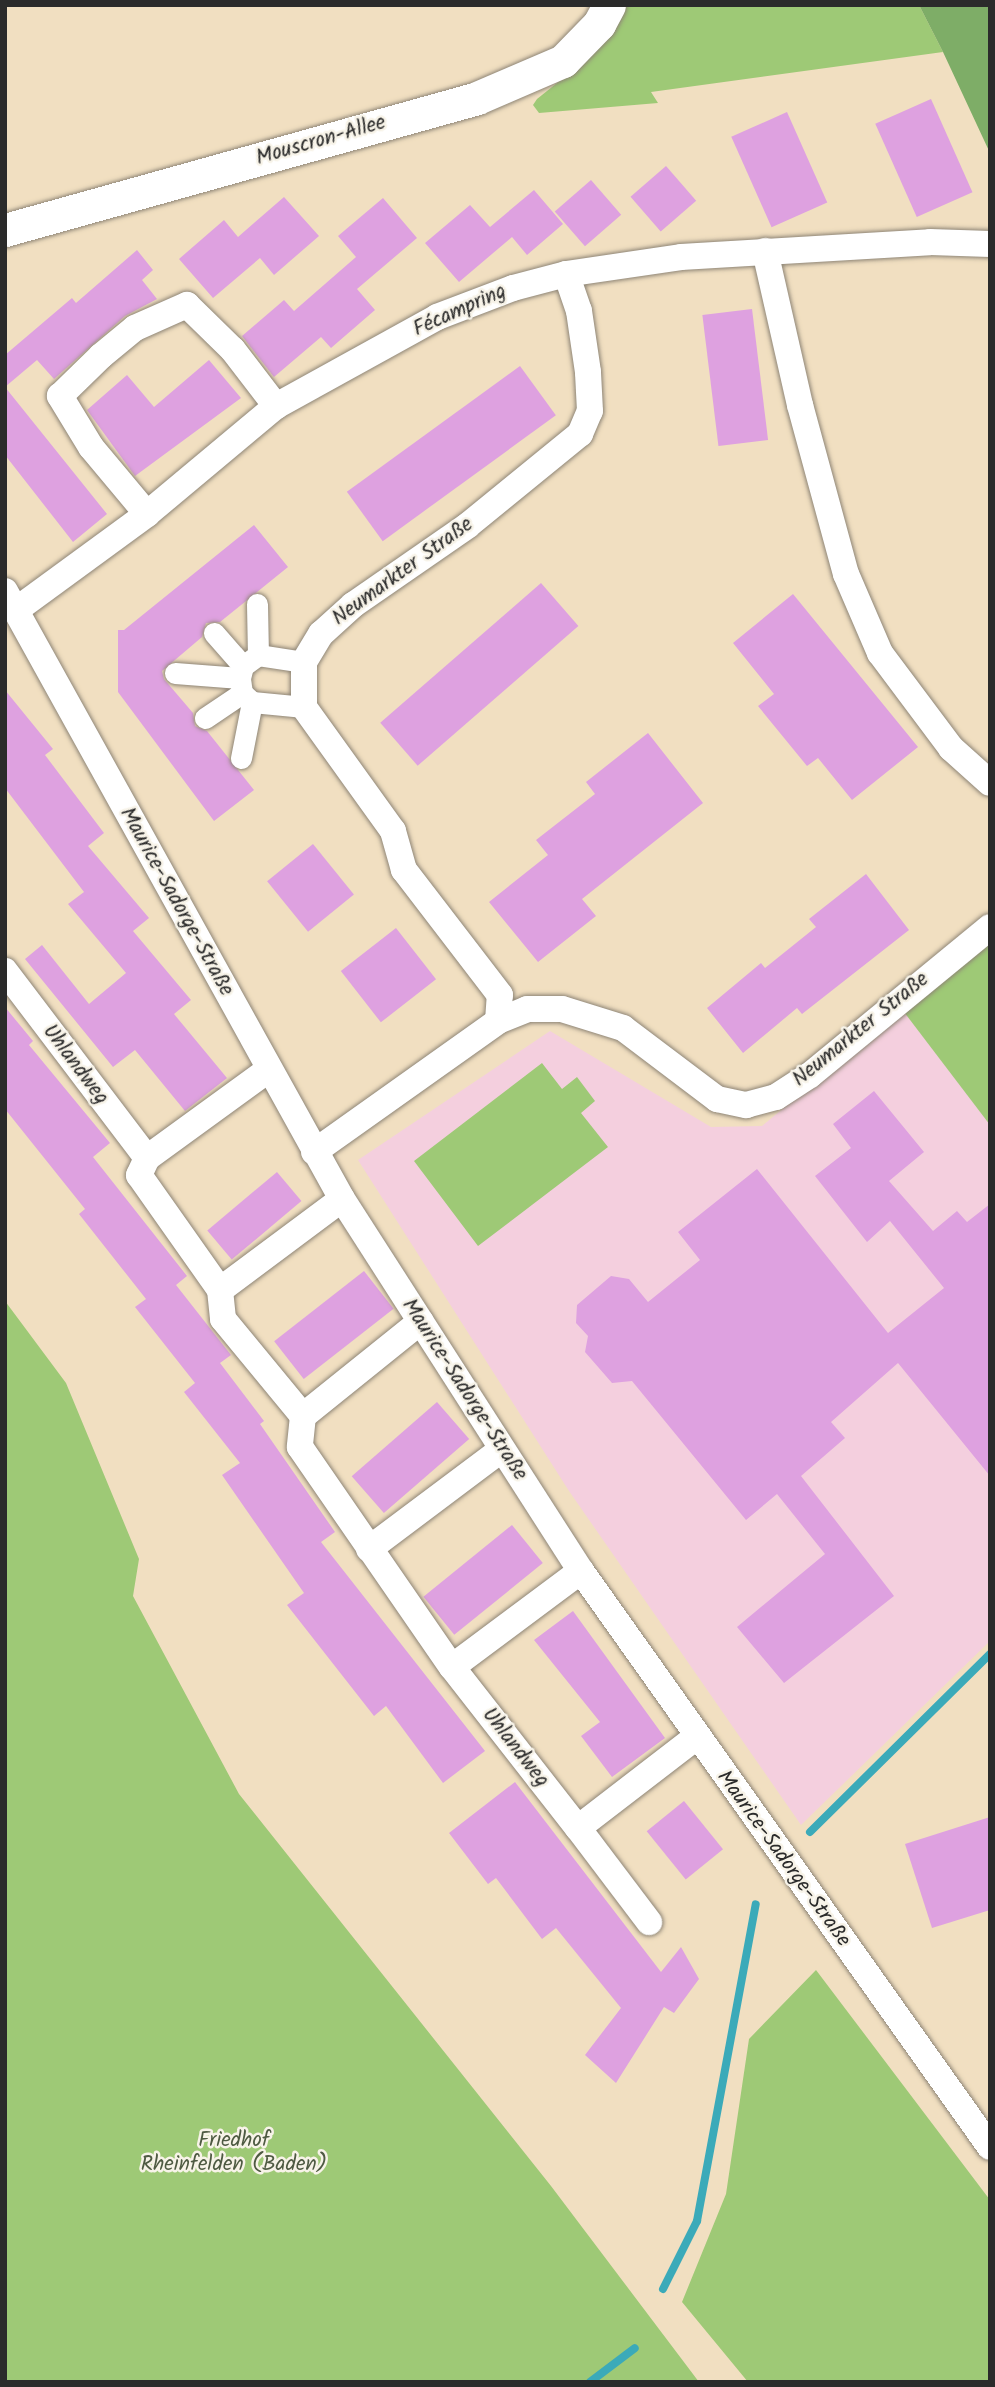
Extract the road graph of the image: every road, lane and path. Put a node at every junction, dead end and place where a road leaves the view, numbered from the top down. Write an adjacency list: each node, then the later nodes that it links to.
1 (609, 5): 2 (street, Mouscron-Allee)
2 (5, 230)
3 (990, 244): 4 (street, Fécampring)
4 (765, 251): 5 (street, Fécampring); 17 (street)
5 (566, 274): 6 (street, Fécampring); 11 (street, Neumarkter Straße)
6 (276, 406): 7 (street, Fécampring); 7 (street)
7 (147, 514): 8 (street, Fécampring)
8 (11, 601): 21 (street, Maurice-Sadorge-Straße)
9 (257, 604): 13 (street)
10 (214, 634): 13 (street)
11 (304, 662): 13 (street); 14 (street)
12 (175, 673): 13 (street)
13 (247, 679): 14 (street); 15 (street); 16 (street)
14 (304, 707): 20 (street)
15 (205, 718)
16 (242, 758)
17 (990, 783)
18 (990, 927): 20 (street, Neumarkter Straße)
19 (5, 971): 23 (street, Uhlandweg)
20 (498, 1021): 22 (street, Neumarkter Straße)
21 (268, 1070): 22 (street, Maurice-Sadorge-Straße); 23 (street)
22 (314, 1152): 24 (street, Maurice-Sadorge-Straße)
23 (147, 1158): 25 (street)
24 (342, 1199): 25 (street); 26 (street, Maurice-Sadorge-Straße)
25 (220, 1290): 27 (street)
26 (421, 1321): 27 (street); 28 (street, Maurice-Sadorge-Straße)
27 (303, 1416): 29 (street, Uhlandweg)
28 (502, 1449): 29 (street); 30 (street, Maurice-Sadorge-Straße)
29 (369, 1549): 31 (street, Uhlandweg)
30 (581, 1571): 31 (street); 32 (street, Maurice-Sadorge-Straße)
31 (452, 1667): 33 (street, Uhlandweg)
32 (696, 1737): 33 (street); 35 (street, Maurice-Sadorge-Straße)
33 (578, 1828): 34 (street, Uhlandweg)
34 (649, 1922)
35 (990, 2147)

